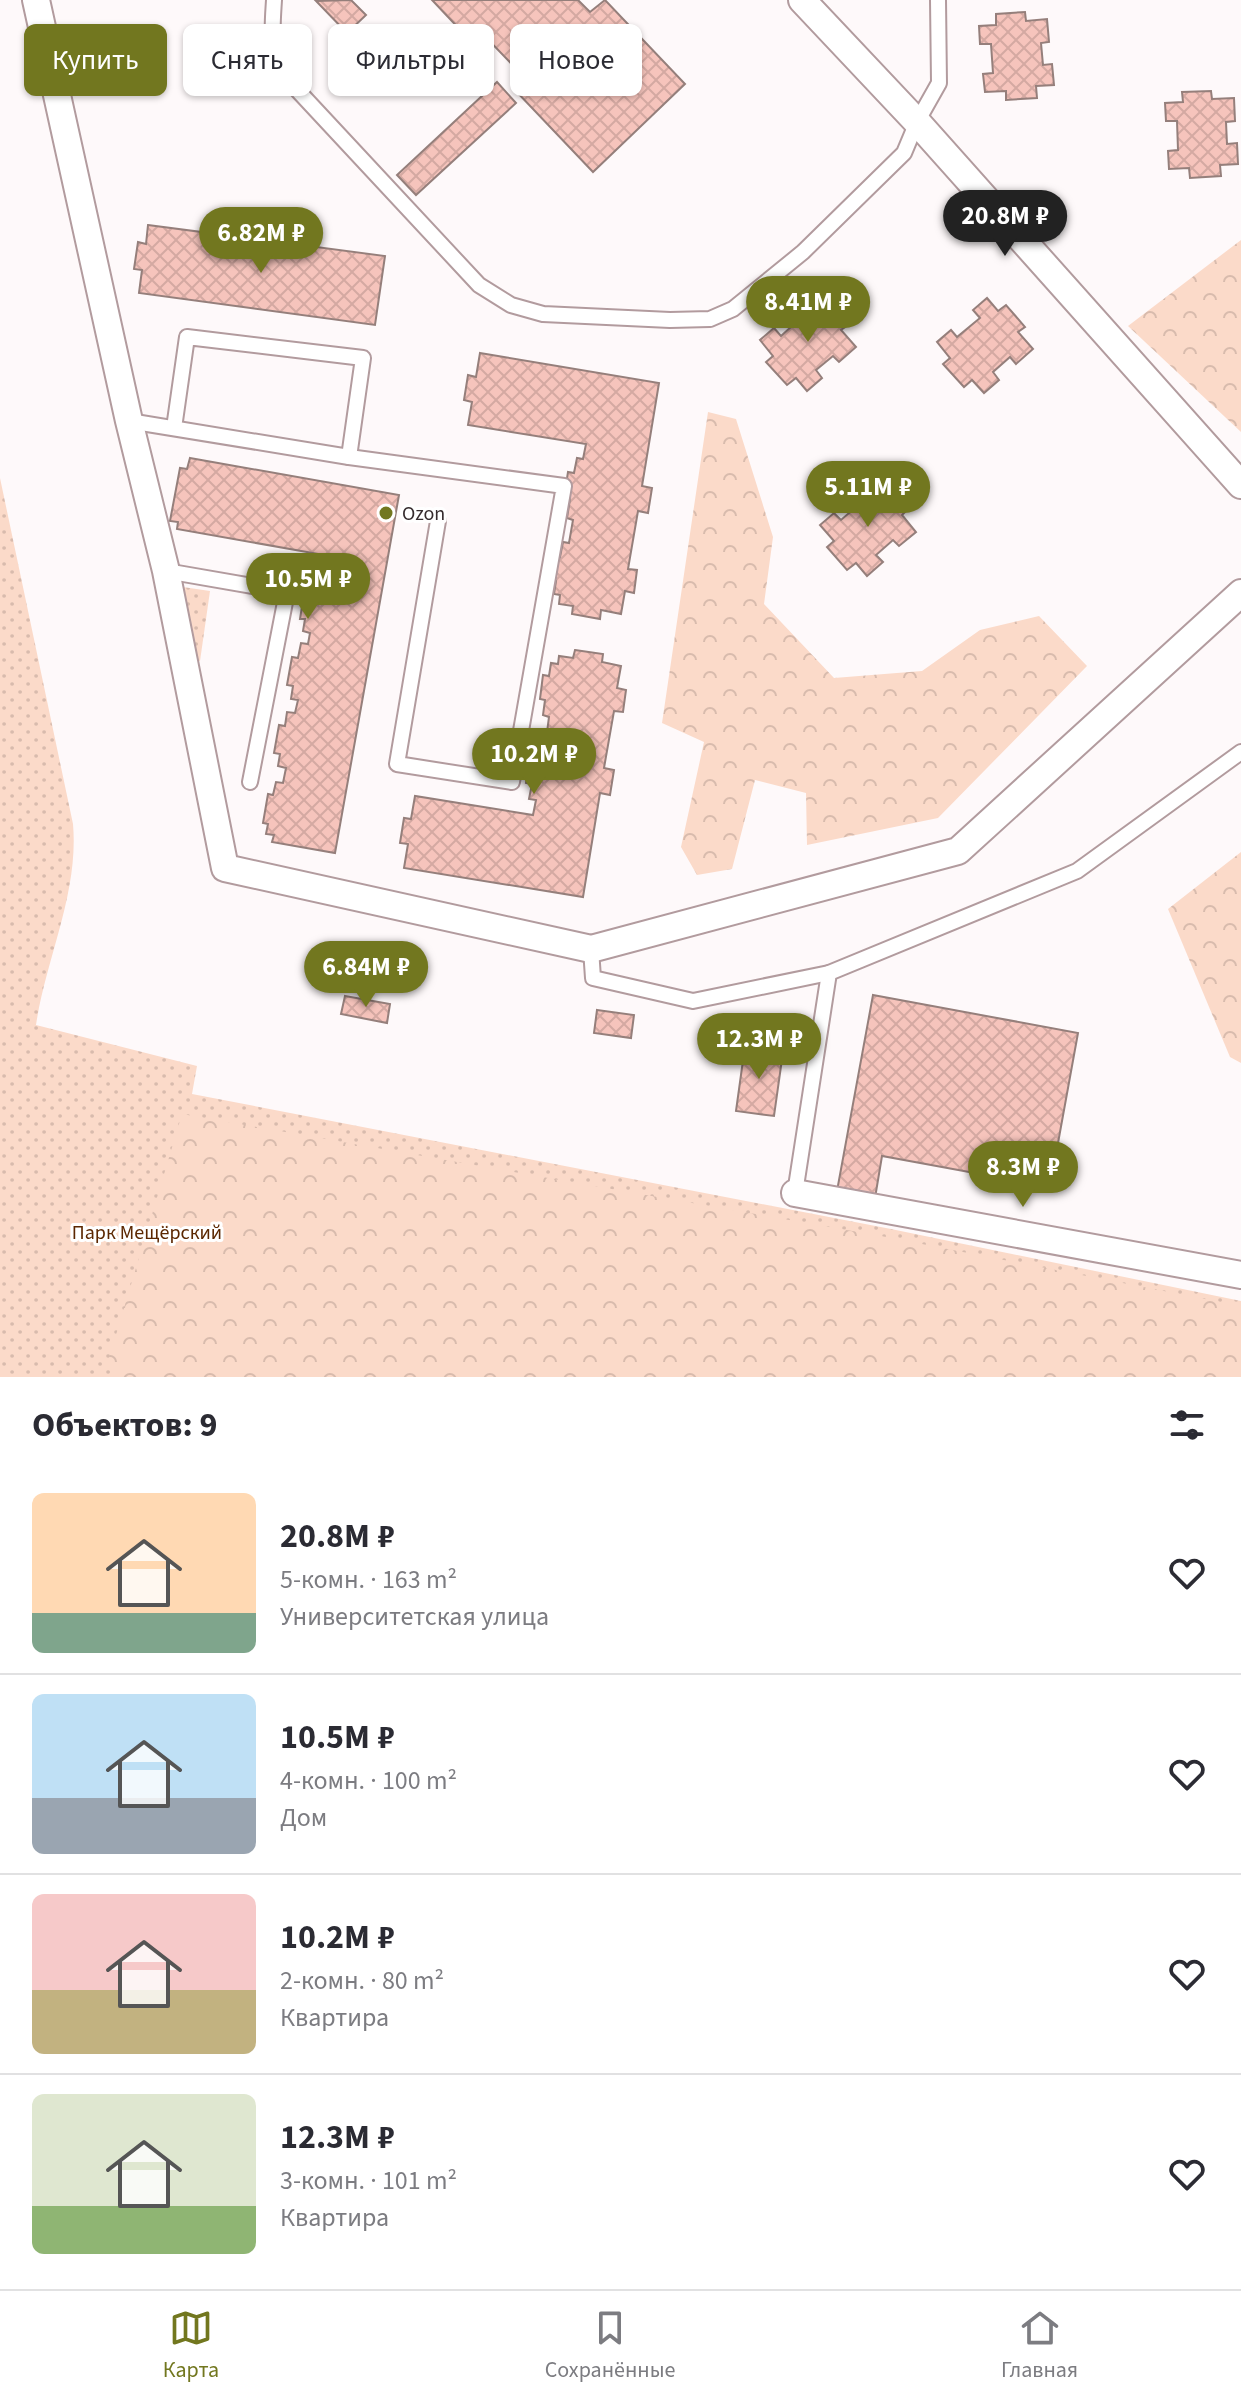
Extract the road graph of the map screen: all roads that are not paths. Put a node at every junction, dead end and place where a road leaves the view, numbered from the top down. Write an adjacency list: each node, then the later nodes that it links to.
1 (36, 0): 6 (street)
2 (274, 0): 5 (lane)
3 (802, 0): 5 (street)
4 (938, 0): 5 (lane)
5 (917, 122): 9 (street)
6 (129, 421): 7 (lane); 11 (street)
7 (174, 428): 8 (lane); 8 (lane)
8 (349, 457): 10 (lane)
9 (1241, 485)
10 (438, 521)
11 (166, 571): 14 (lane); 15 (street)
12 (1241, 593): 15 (street)
13 (1241, 752): 16 (lane)
14 (250, 782)
15 (591, 949): 16 (lane)
16 (829, 973): 17 (lane)
17 (795, 1193): 18 (street)
18 (1241, 1275)

